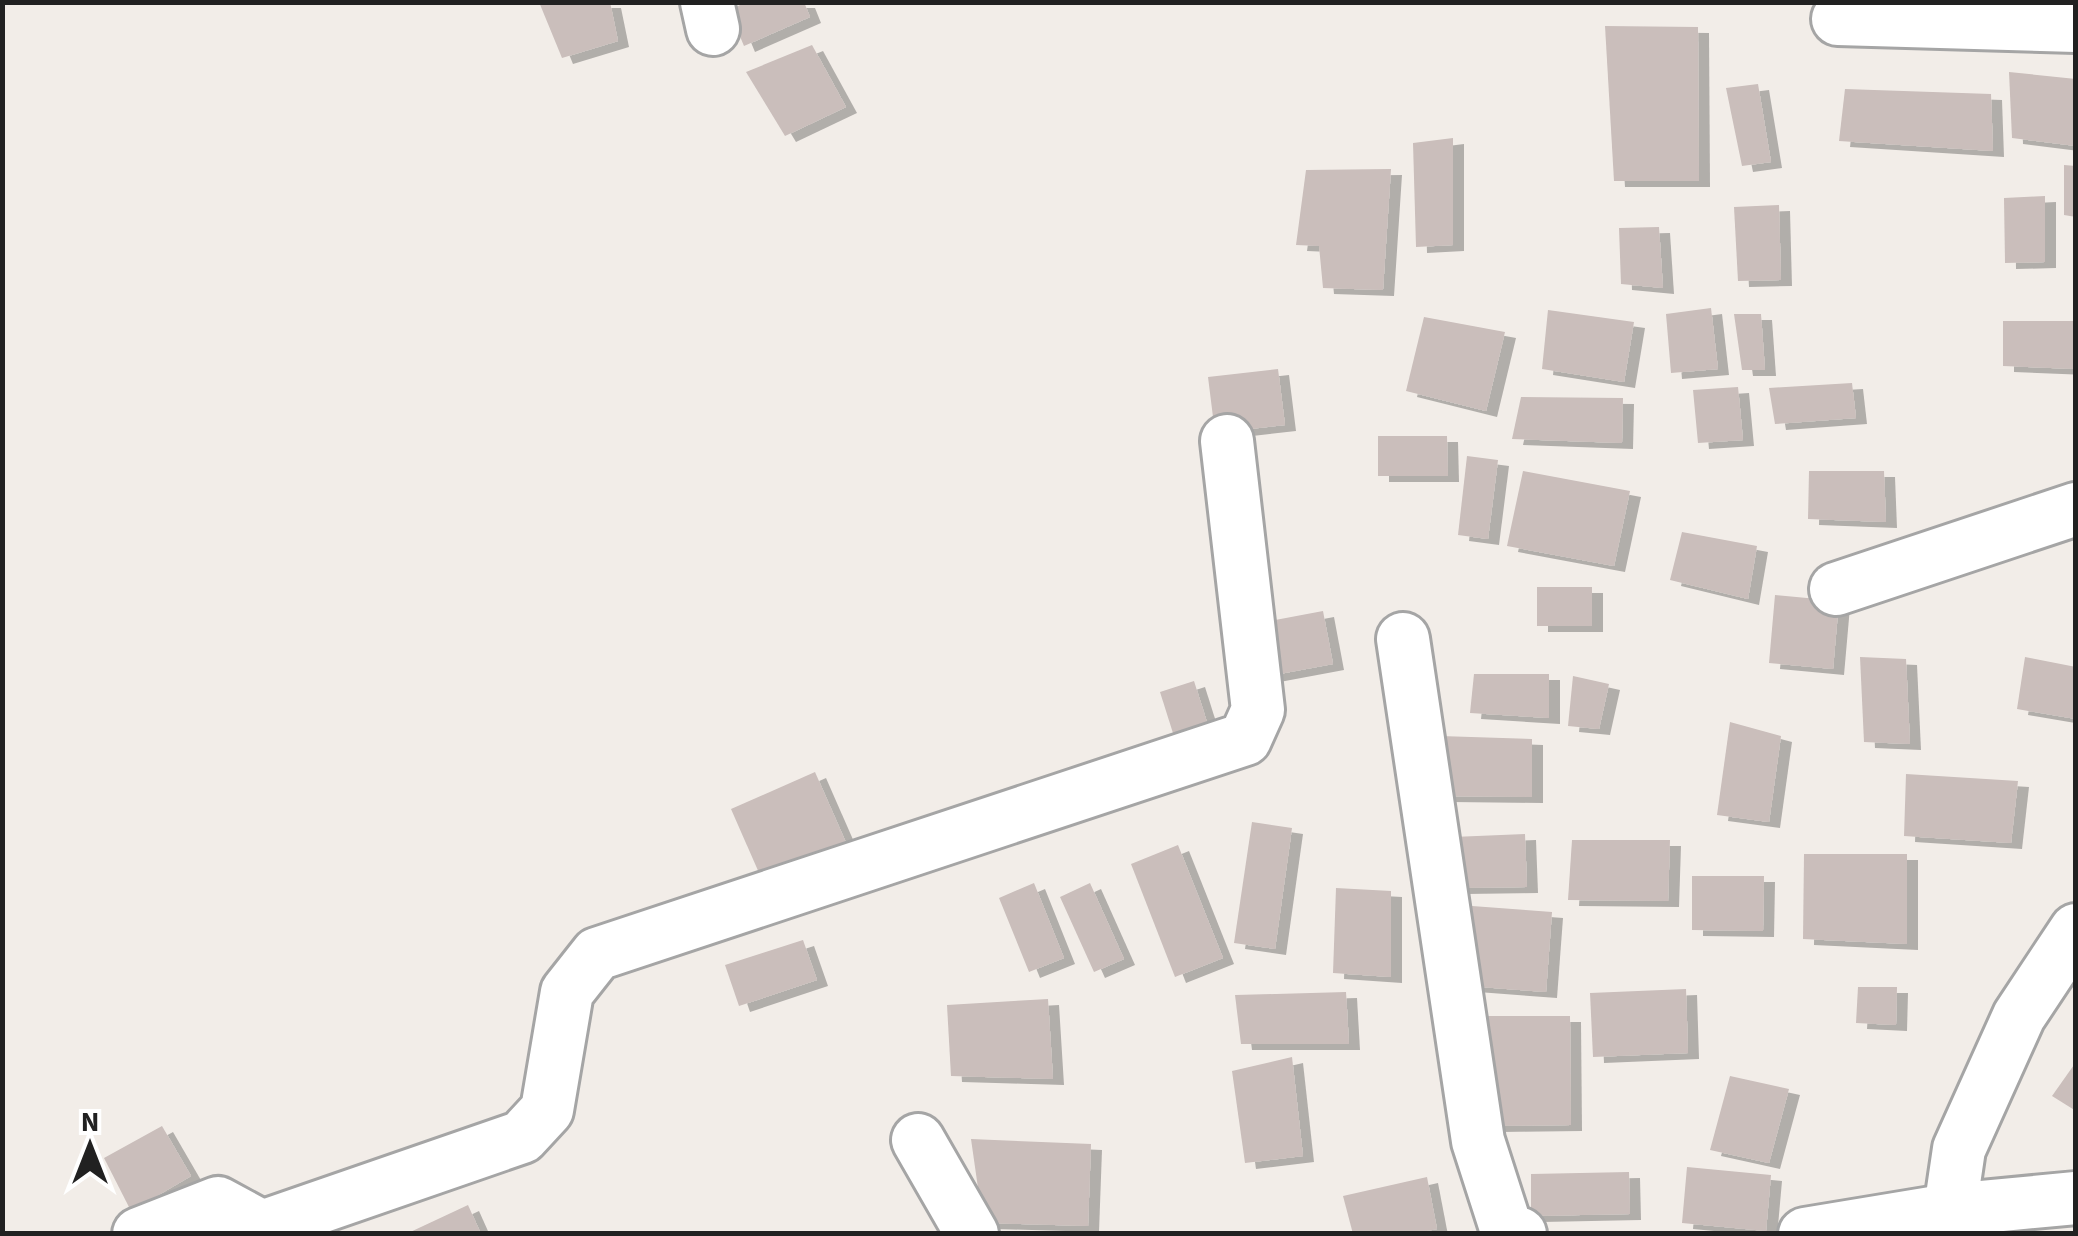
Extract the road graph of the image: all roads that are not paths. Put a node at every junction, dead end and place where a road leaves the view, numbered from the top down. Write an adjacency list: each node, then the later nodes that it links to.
1 (1838, 19): 2 (street)
2 (2076, 26)
3 (1227, 441): 13 (street)
4 (2076, 509): 5 (street)
5 (1836, 588)
6 (1402, 639): 16 (street)
7 (2076, 930): 9 (street)
8 (2076, 994): 9 (street)
9 (2019, 1016): 12 (street)
10 (918, 1140): 15 (street)
11 (2076, 1198): 12 (street)
12 (1950, 1210): 17 (street)
13 (263, 1230): 14 (street)
14 (139, 1234)
15 (972, 1234)
16 (1520, 1234)
17 (1805, 1234)

